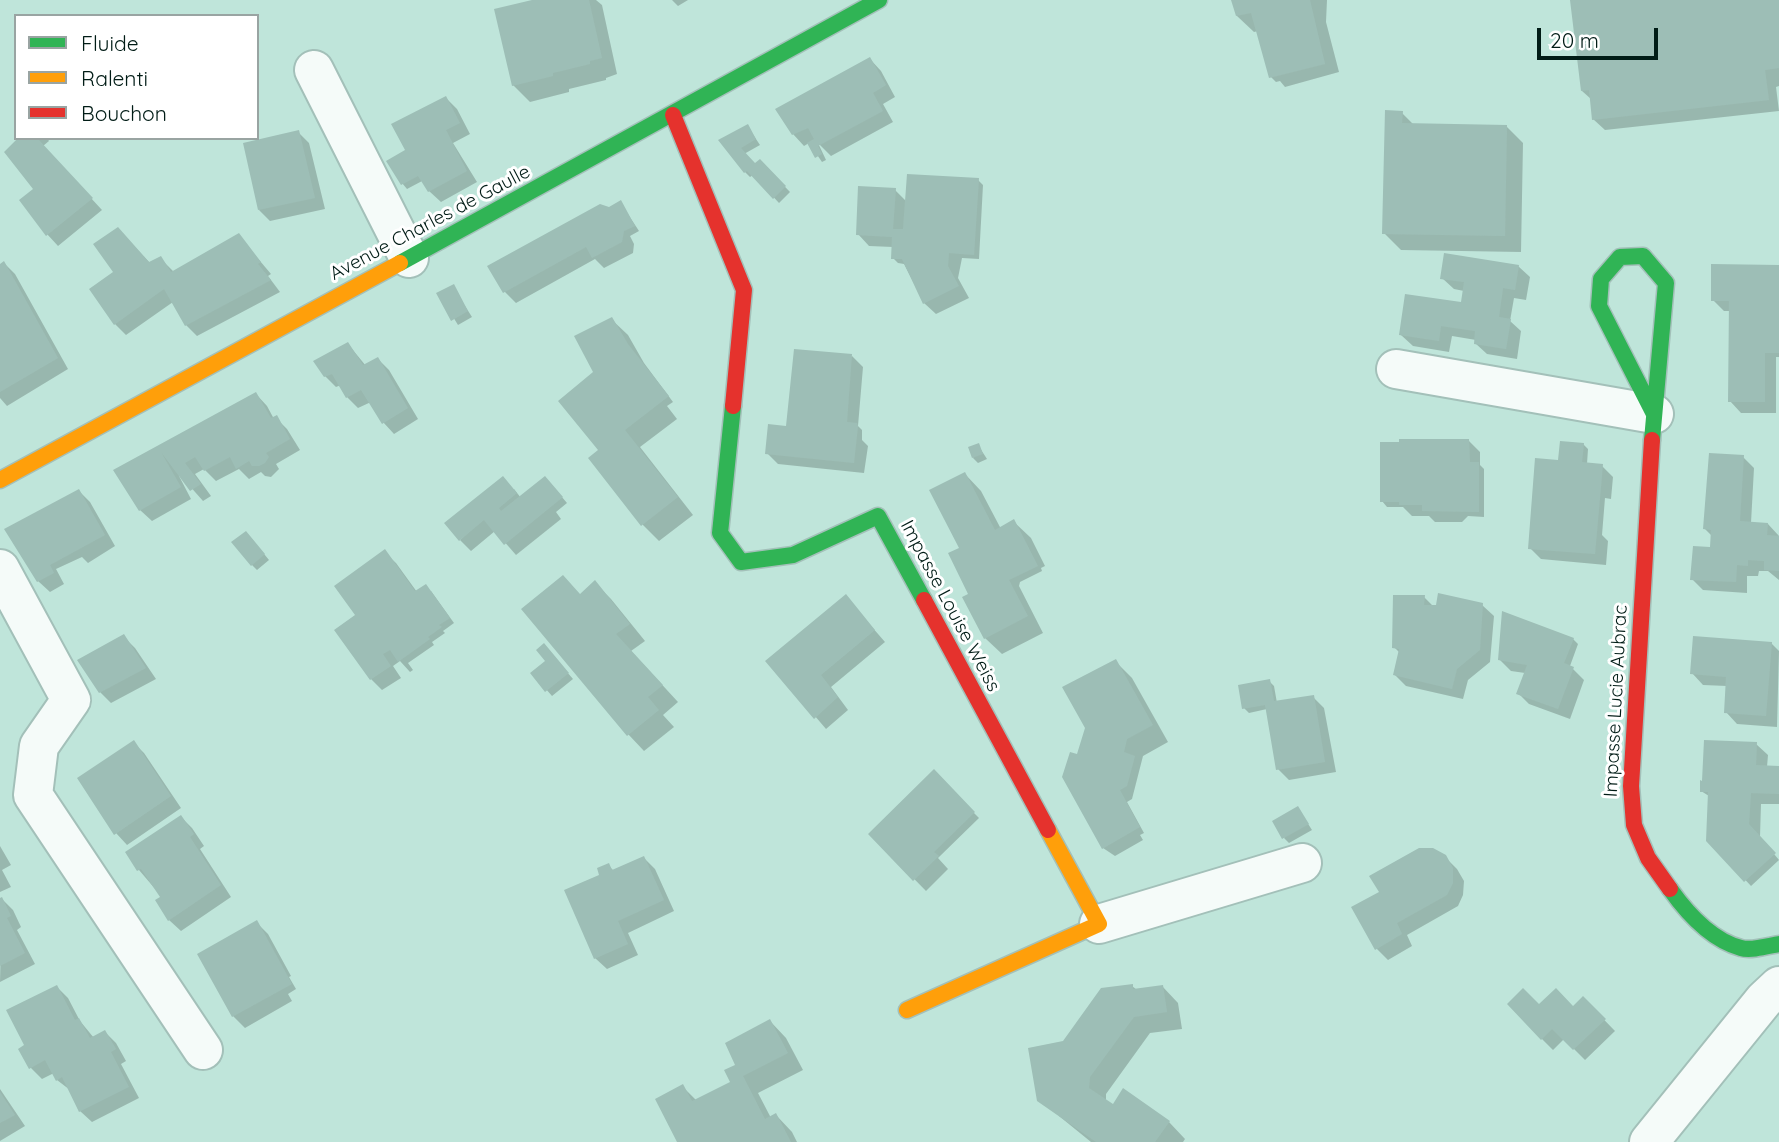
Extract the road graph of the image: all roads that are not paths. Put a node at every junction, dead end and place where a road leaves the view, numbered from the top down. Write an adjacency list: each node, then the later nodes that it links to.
1 (879, 0): 3 (street, Avenue Charles de Gaulle)
2 (314, 70): 4 (street)
3 (673, 115): 4 (street, Avenue Charles de Gaulle); 10 (street, Impasse Louise Weiss)
4 (409, 258): 7 (street, Avenue Charles de Gaulle)
5 (1396, 369): 6 (street)
6 (1654, 414): 6 (street, Impasse Lucie Aubrac); 11 (street, Impasse Lucie Aubrac)
7 (0, 480)
8 (0, 569): 14 (street)
9 (1302, 863): 10 (street)
10 (1099, 924): 13 (street)
11 (1779, 944)
12 (1779, 986): 15 (street)
13 (907, 1010)
14 (202, 1050)
15 (1649, 1142)

